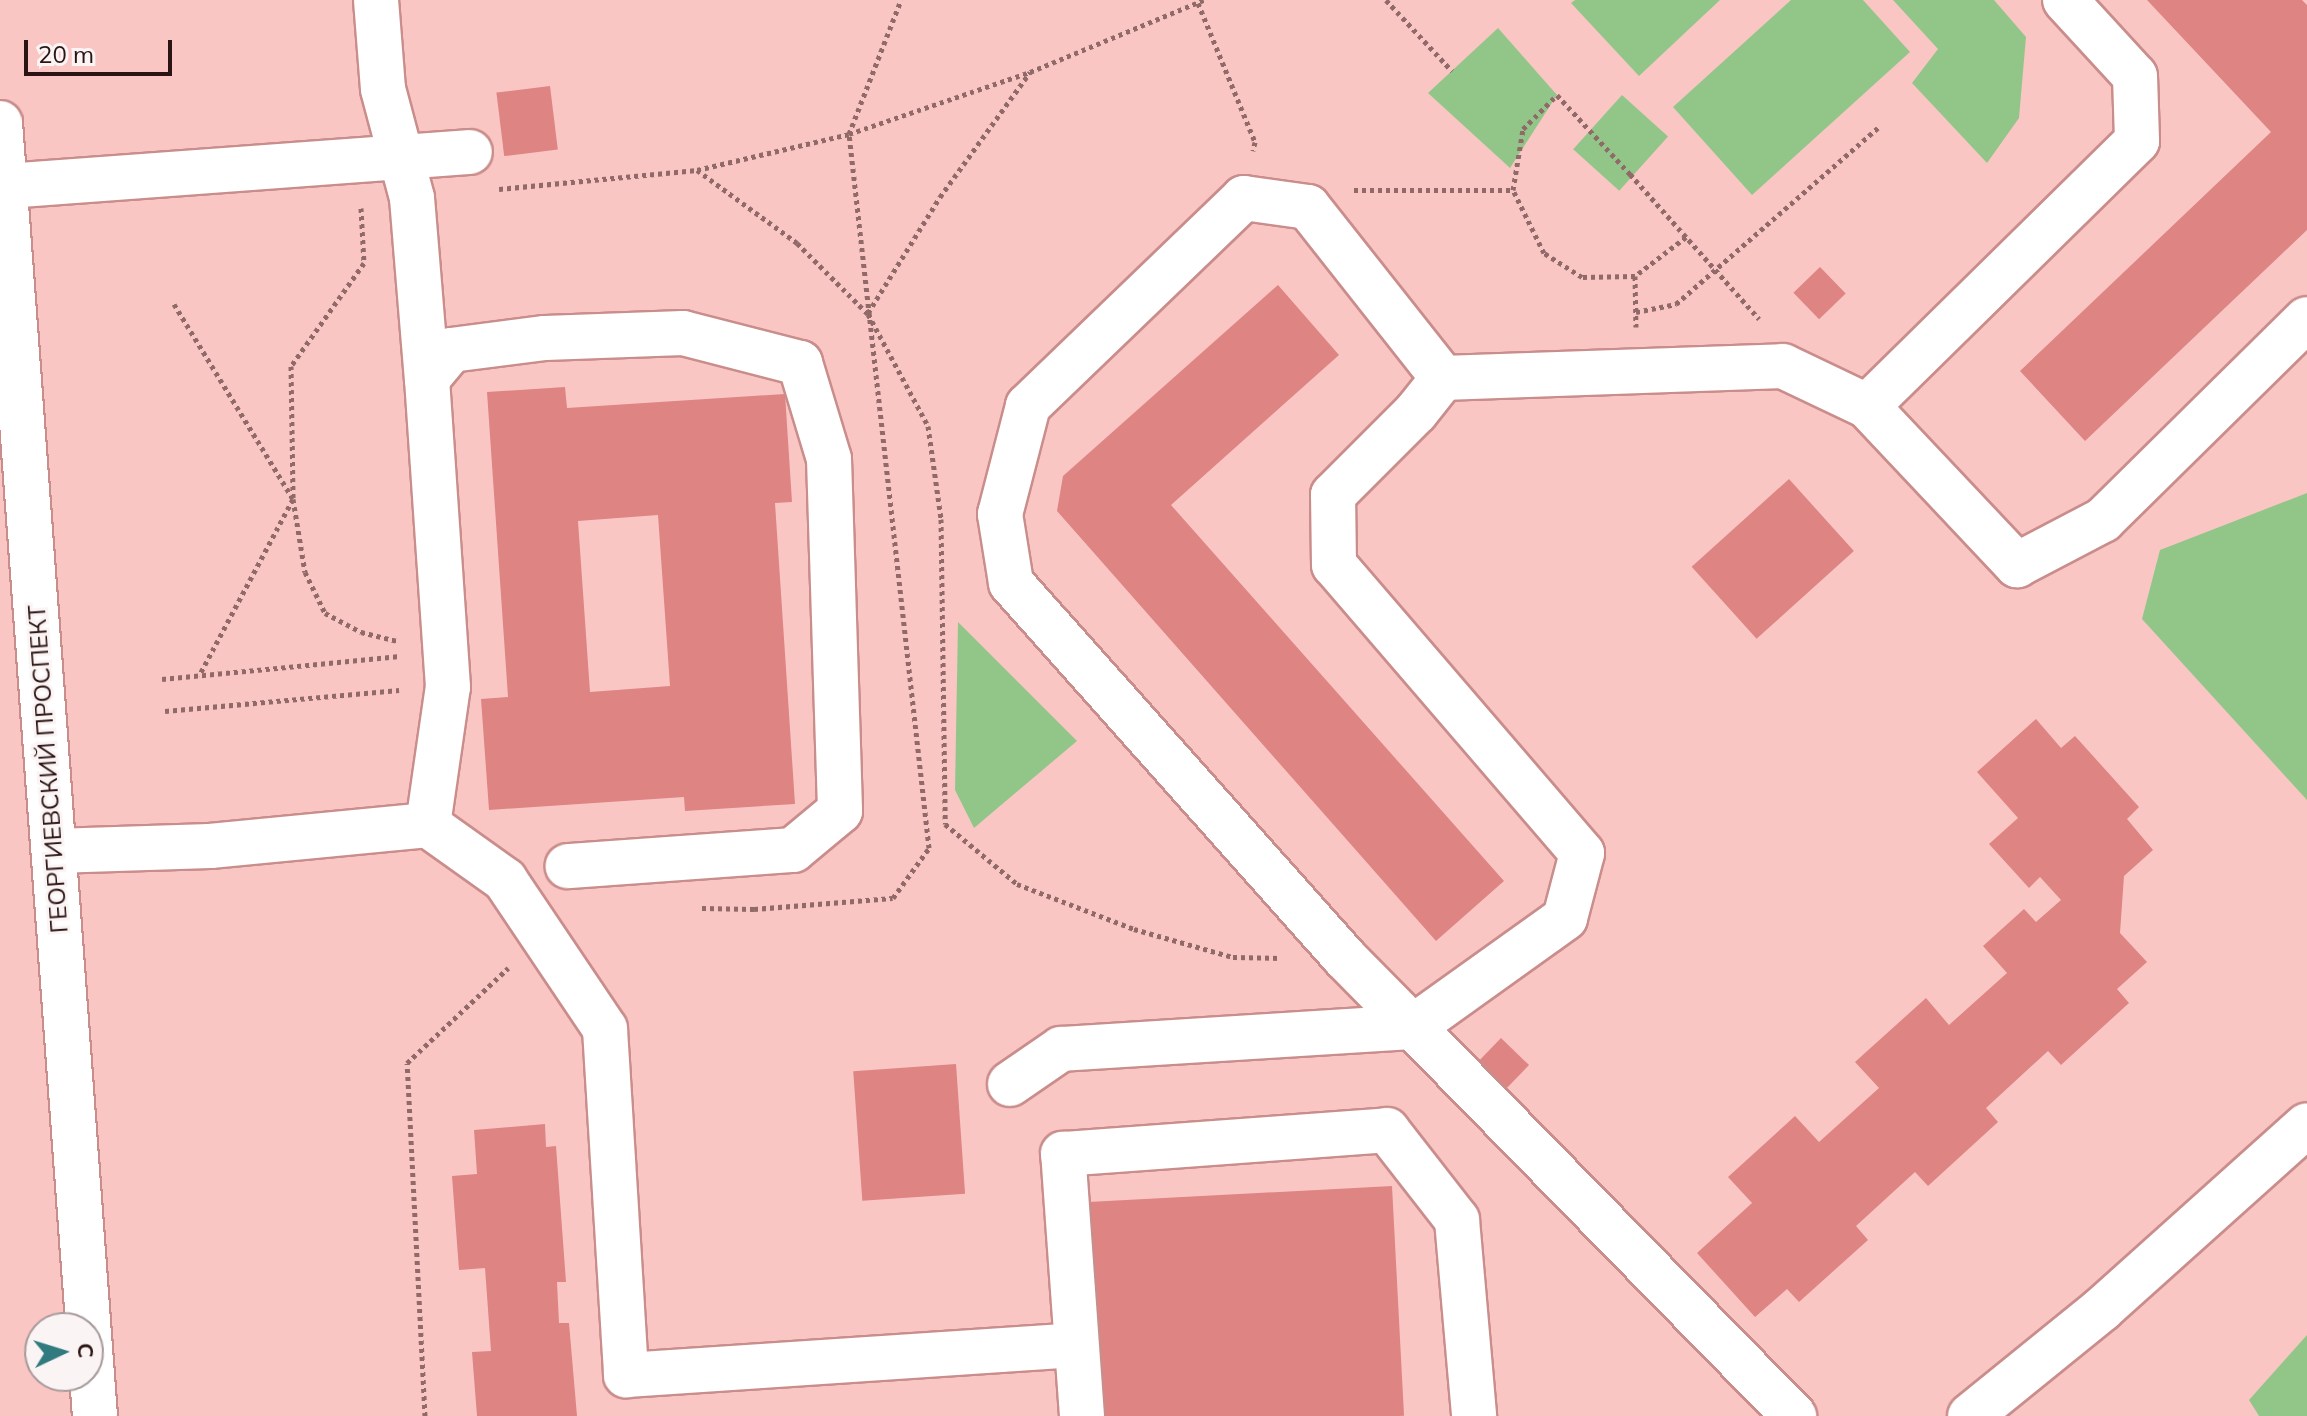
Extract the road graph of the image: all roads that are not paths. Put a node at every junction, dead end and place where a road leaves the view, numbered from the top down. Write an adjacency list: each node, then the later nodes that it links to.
1 (376, 0): 5 (main road)
2 (2065, 0): 10 (main road)
3 (0, 123): 6 (main road, ГЕОРГИЕВСКИЙ ПРОСПЕКТ)
4 (470, 152): 5 (main road)
5 (407, 178): 6 (main road); 9 (main road)
6 (6, 186): 12 (main road, ГЕОРГИЕВСКИЙ ПРОСПЕКТ)
7 (2307, 319): 10 (main road)
8 (1443, 378): 10 (main road); 14 (main road); 14 (main road)
9 (427, 379): 11 (main road); 13 (main road)
10 (1867, 406)
11 (428, 825): 12 (main road); 17 (main road)
12 (54, 851): 18 (main road, ГЕОРГИЕВСКИЙ ПРОСПЕКТ)
13 (568, 866)
14 (1413, 1027): 15 (main road); 21 (main road)
15 (1010, 1084)
16 (2307, 1125): 22 (main road)
17 (1076, 1345): 19 (main road); 20 (main road)
18 (95, 1416)
19 (1082, 1416)
20 (1474, 1416)
21 (1794, 1416)
22 (1970, 1416)

